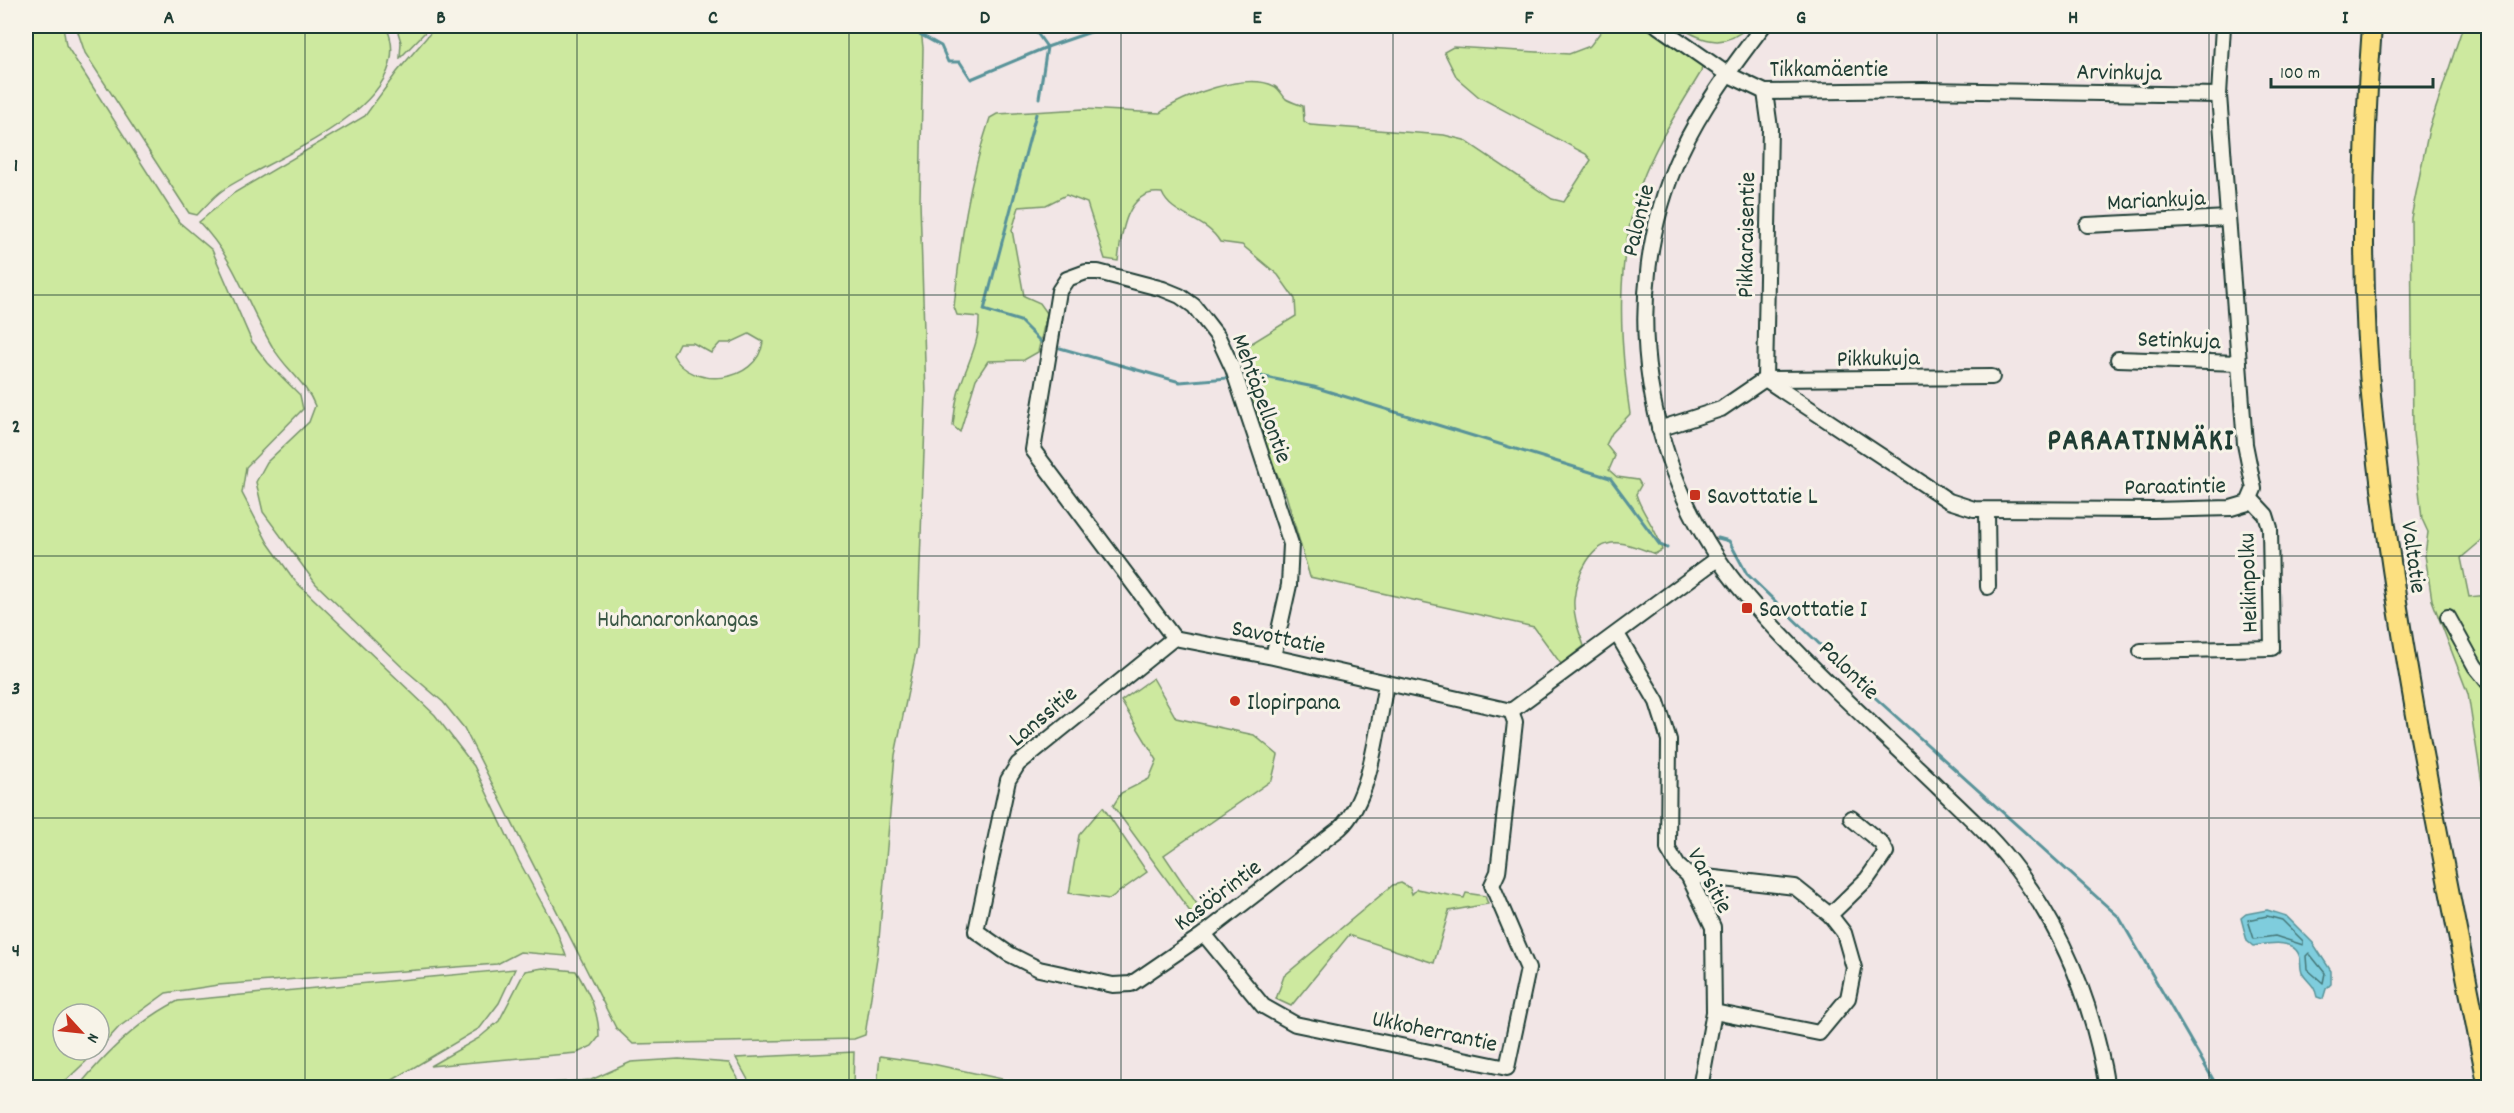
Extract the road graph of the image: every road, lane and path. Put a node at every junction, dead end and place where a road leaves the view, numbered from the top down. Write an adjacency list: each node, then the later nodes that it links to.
1 (1658, 26): 5 (street, Tikkamäentie)
2 (1763, 26): 5 (street, Palontie)
3 (2223, 26): 8 (street, Paraatintie)
4 (2372, 26): 36 (highway, Valtatie)
5 (1727, 74): 6 (street, Tikkamäentie); 15 (street, Palontie)
6 (1765, 92): 7 (street, Tikkamäentie); 14 (street, Pikkaraisentie)
7 (2019, 92): 8 (street, Arvinkuja)
8 (2219, 95): 9 (street, Paraatintie)
9 (2228, 218): 10 (street, Mariankuja); 12 (street, Paraatintie)
10 (2087, 225)
11 (2118, 359): 12 (street, Setinkuja)
12 (2239, 363): 16 (street, Paraatintie)
13 (1992, 377): 14 (street, Pikkukuja)
14 (1766, 379): 15 (street); 17 (street, Paraatintie)
15 (1659, 429): 18 (street, Palontie)
16 (2251, 500): 17 (street, Paraatintie); 23 (street, Heikinpolku)
17 (1987, 511): 19 (street)
18 (1717, 560): 21 (street); 35 (street, Palontie)
19 (1988, 587)
20 (2448, 617): 25 (street)
21 (1617, 634): 27 (street); 29 (street, Varsitie)
22 (1174, 638): 24 (street, Savottatie); 24 (street, Mehtäpellontie); 31 (street, Lanssitie)
23 (2141, 651)
24 (1273, 657): 26 (street, Savottatie)
25 (2488, 682)
26 (1386, 684): 27 (street, Savottatie); 32 (street, Kasöörintie)
27 (1511, 711): 32 (street, Ukkoherrantie)
28 (1851, 818): 30 (street)
29 (1688, 875): 30 (street); 33 (street, Varsitie)
30 (1830, 915): 33 (street)
31 (976, 931): 32 (street, Kasöörintie)
32 (1204, 934)
33 (1714, 1012): 34 (street, Varsitie)
34 (1700, 1088)
35 (2107, 1088)
36 (2488, 1088)

